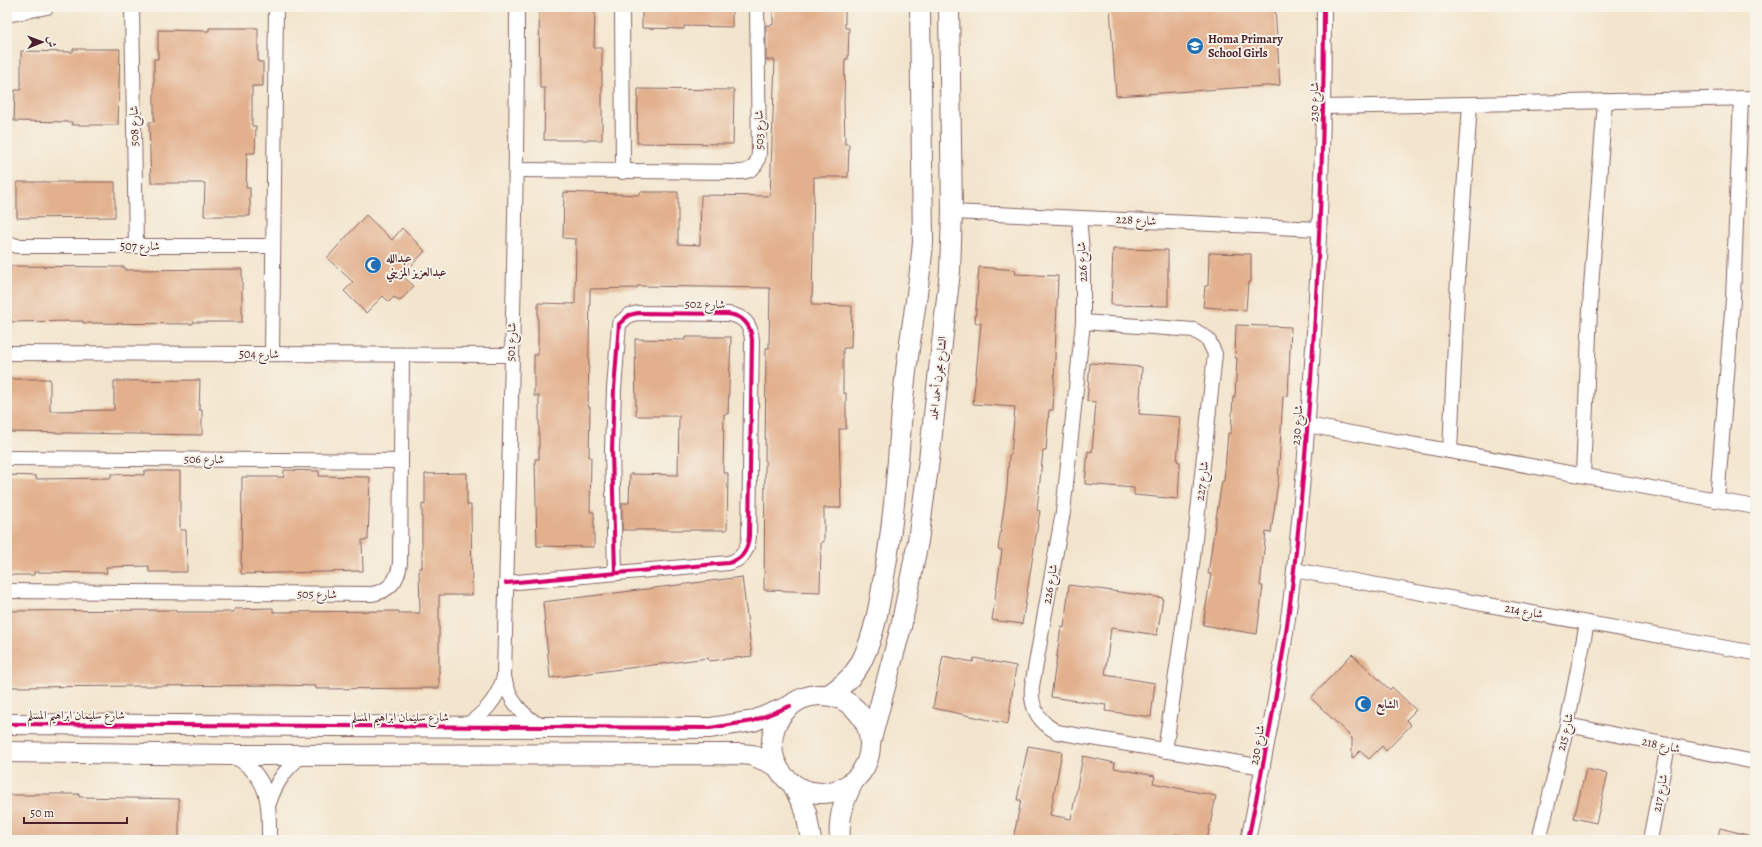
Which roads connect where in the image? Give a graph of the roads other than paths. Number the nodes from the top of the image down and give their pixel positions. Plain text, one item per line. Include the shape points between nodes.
1 (47, 7) edge
2 (132, 7) edge
3 (276, 7) edge
4 (517, 7) edge
5 (622, 7) edge
6 (757, 7) edge
7 (920, 7) edge
8 (949, 7) edge
9 (1324, 7) edge
10 (7, 15) edge
11 (950, 75) junction
12 (920, 76) junction
13 (1740, 98) junction
14 (1755, 98) edge
15 (1605, 101) junction
16 (1470, 105) junction
17 (1324, 107) junction
18 (517, 170) junction
19 (623, 172) junction
20 (952, 212) junction
21 (1079, 218) junction
22 (1319, 229) junction
23 (7, 243) edge
24 (136, 246) junction
25 (273, 246) junction
26 (921, 267) junction
27 (950, 271) junction
28 (1083, 322) junction
29 (7, 353) edge
30 (272, 354) junction
31 (402, 355) junction
32 (511, 355) junction
33 (1307, 425) junction
34 (1450, 451) junction
35 (7, 458) edge
36 (400, 461) junction
37 (1583, 475) junction
38 (1717, 500) junction
39 (1755, 507) edge
40 (1294, 570) junction
41 (615, 572) junction
42 (506, 584) junction
43 (7, 591) edge
44 (1587, 623) junction
45 (1755, 653) edge
46 (504, 677) junction
47 (828, 695) junction
48 (790, 706) junction
49 (7, 724) edge
50 (1567, 725) junction
51 (542, 726) junction
52 (464, 727) junction
53 (870, 743) junction
54 (1668, 746) junction
55 (1165, 751) junction
56 (7, 752) edge
57 (231, 755) junction
58 (303, 755) junction
59 (1755, 762) edge
60 (777, 766) junction
61 (1263, 767) junction
62 (853, 782) junction
63 (792, 783) junction
64 (269, 802) junction
65 (269, 840) edge
66 (811, 840) edge
67 (840, 840) edge
68 (1248, 840) edge
69 (1539, 840) edge
70 (1650, 840) edge

1 - 10 street
2 - 24 street, شارع 508
3 - 25 street
4 - 18 street, شارع 501
5 - 19 street
6 - 19 street, شارع 503 via 757,164 741,172
7 - 12 street
8 - 11 street, الشارع مجرن أحمد الحمد
9 - 17 street, شارع 230
11 - 12 street via 941,66 935,65
11 - 20 street, الشارع مجرن أحمد الحمد
12 - 26 street via 924,213
13 - 14 street
13 - 15 street
13 - 38 street via 1733,299
15 - 16 street
15 - 37 street via 1591,288
16 - 17 street
16 - 34 street via 1458,277
17 - 22 street, شارع 230
18 - 19 street, شارع 503
18 - 32 street, شارع 501
20 - 21 street, شارع 228
20 - 27 street, الشارع مجرن أحمد الحمد
21 - 22 street, شارع 228
21 - 28 street, شارع 226 via 1083,262
22 - 33 street, شارع 230
23 - 24 street, شارع 507 via 17,246
24 - 25 street, شارع 507
25 - 30 street
26 - 27 street via 926,274 934,278
26 - 47 street via 907,364 895,504 880,597 863,659 848,679
27 - 53 street, الشارع مجرن أحمد الحمد via 918,541 901,627
28 - 55 street, شارع 226 via 1063,512 1032,686 1033,705 1042,722 1057,732
28 - 55 street, شارع 227 via 1194,330 1208,339 1215,354 1193,557
29 - 30 street, شارع 504
30 - 31 street, شارع 504
31 - 32 street, شارع 504
31 - 36 street, شارع 505
32 - 42 street, شارع 501
33 - 34 street
33 - 40 street, شارع 230
34 - 37 street
35 - 36 street, شارع 506
36 - 43 street, شارع 505 via 400,571 392,585 380,593
37 - 38 street
38 - 39 street
40 - 44 street, شارع 214
40 - 61 street, شارع 230
41 - 41 street, شارع 502 via 728,563 739,559 746,551 750,536 752,340 750,328 741,318 728,314 638,312 629,314 619,324 612,450
41 - 42 street, شارع 502
42 - 46 street, شارع 501
44 - 45 street, شارع 214
44 - 50 street, شارع 215
46 - 51 street, شارع 501 via 510,696 518,708 526,717
46 - 52 street, شارع 501 via 492,704
47 - 48 street via 802,698
47 - 53 street via 853,706 868,730
48 - 51 street, شارع سليمان ابراهيم المسلم via 753,721 710,728
48 - 60 street via 779,718 773,734 772,750
49 - 52 street, شارع سليمان ابراهيم المسلم
50 - 54 street, شارع 218
50 - 69 street, شارع 215
51 - 52 street, شارع سليمان ابراهيم المسلم
53 - 62 street via 868,758
54 - 59 street, شارع 218
54 - 70 street, شارع 217
55 - 61 street, شارع 226
56 - 57 street
57 - 58 street
57 - 64 street via 255,774
58 - 60 street via 740,754 752,755
58 - 64 street via 285,771
60 - 63 street
61 - 68 street, شارع 230
62 - 63 street via 843,788 822,793 801,789
62 - 67 street via 842,806
63 - 66 street via 806,812
64 - 65 street

